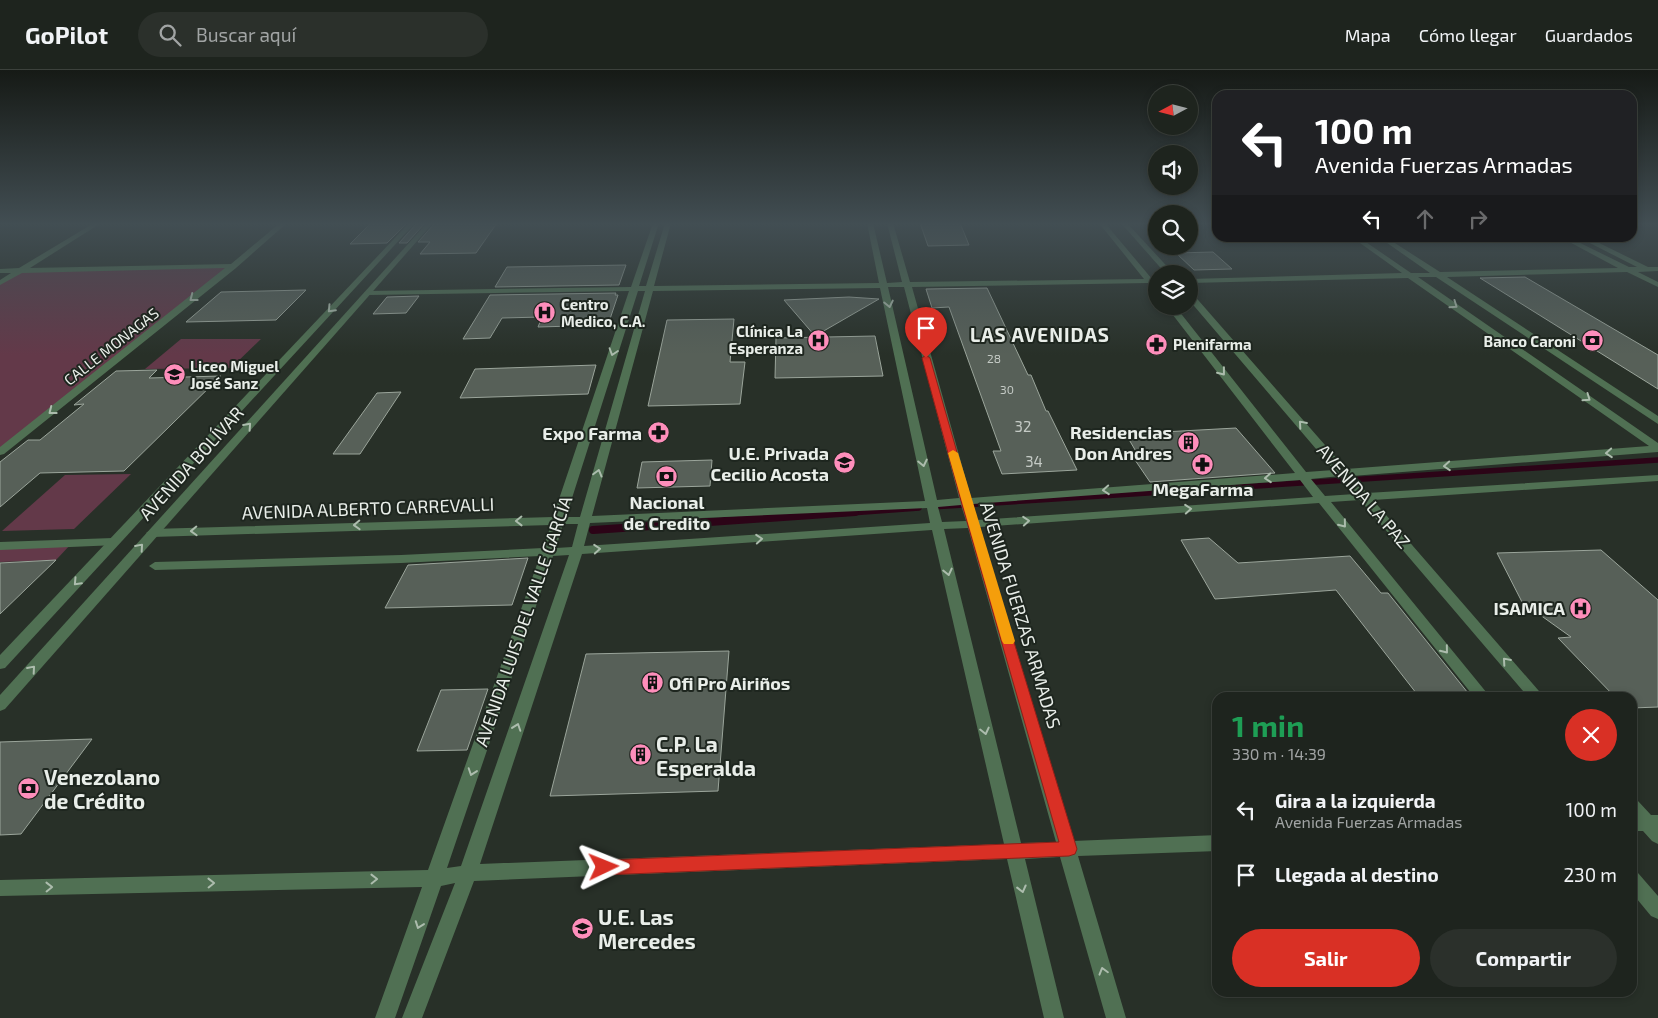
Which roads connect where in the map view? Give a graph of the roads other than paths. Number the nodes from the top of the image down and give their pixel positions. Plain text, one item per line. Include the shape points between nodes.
1 (28, 267) edge
2 (168, 267) edge
3 (231, 267) edge
4 (371, 267) edge
5 (391, 267) edge
6 (641, 267) edge
7 (655, 267) edge
8 (881, 267) edge
9 (901, 267) edge
10 (1399, 267) edge
11 (1428, 267) edge
12 (1621, 267) edge
13 (1642, 267) edge
14 (1646, 269) junction
15 (1658, 269) edge
16 (24, 270) junction
17 (1626, 270) junction
18 (0, 271) edge
19 (1439, 274) junction
20 (1411, 275) junction
21 (1658, 275) edge
22 (1148, 281) edge
23 (1198, 281) edge
24 (0, 283) edge
25 (1658, 285) edge
26 (885, 286) junction
27 (906, 286) junction
28 (633, 289) junction
29 (649, 289) junction
30 (368, 293) junction
31 (1198, 305) edge
32 (1177, 315) edge
33 (1658, 421) edge
34 (1658, 449) edge
35 (0, 452) edge
36 (1348, 477) junction
37 (1658, 478) edge
38 (1306, 479) junction
39 (1364, 496) junction
40 (1322, 498) junction
41 (966, 502) junction
42 (932, 504) junction
43 (558, 520) junction
44 (586, 520) junction
45 (974, 524) junction
46 (937, 526) junction
47 (152, 533) junction
48 (113, 542) junction
49 (0, 546) edge
50 (577, 550) junction
51 (548, 552) junction
52 (155, 566) dead end
53 (0, 664) edge
54 (1479, 692) edge
55 (1533, 692) edge
56 (0, 705) edge
57 (1637, 812) edge
58 (1649, 826) edge
59 (1212, 843) edge
60 (1069, 849) junction
61 (1013, 852) junction
62 (468, 872) junction
63 (436, 878) junction
64 (1637, 886) edge
65 (0, 888) edge
66 (1658, 910) edge
67 (385, 1018) edge
68 (412, 1018) edge
69 (1054, 1018) edge
70 (1116, 1018) edge

1 - 16 street
2 - 16 street
3 -> 35 street, CALLE MONAGAS
4 -> 48 street, AVENIDA BOLÍVAR
5 - 30 street, AVENIDA BOLÍVAR
6 - 28 street, AVENIDA LUIS DEL VALLE GARCÍA
7 - 29 street, AVENIDA LUIS DEL VALLE GARCÍA
8 - 26 street
9 - 27 street, AVENIDA FUERZAS ARMADAS
10 - 20 street
11 - 19 street
12 - 17 street
13 - 14 street
14 - 15 street
14 - 17 street
14 - 21 street
16 - 18 street
16 - 24 street
17 - 19 street
17 - 25 street
19 - 20 street
19 - 33 street
20 - 23 street
20 -> 34 street
22 - 27 street
26 - 27 street
26 - 29 street
26 -> 42 street
27 - 41 street, AVENIDA FUERZAS ARMADAS
28 - 29 street
28 - 30 street
28 -> 43 street, AVENIDA LUIS DEL VALLE GARCÍA
44 -> 29 street, AVENIDA LUIS DEL VALLE GARCÍA
47 -> 30 street, AVENIDA BOLÍVAR
36 -> 31 street, AVENIDA LA PAZ
32 -> 38 street, AVENIDA LA PAZ
34 -> 36 street, AVENIDA ALBERTO CARREVALLI
36 - 38 street, AVENIDA ALBERTO CARREVALLI
36 - 39 street, AVENIDA LA PAZ
37 - 39 street
38 - 40 street, AVENIDA LA PAZ
38 -> 41 street, AVENIDA ALBERTO CARREVALLI
39 - 40 street
55 -> 39 street, AVENIDA LA PAZ
45 -> 40 street
40 -> 54 street, AVENIDA LA PAZ
41 - 42 street, AVENIDA ALBERTO CARREVALLI
41 - 45 street, AVENIDA FUERZAS ARMADAS
42 - 44 street, AVENIDA ALBERTO CARREVALLI
42 - 46 street
43 - 44 street, AVENIDA ALBERTO CARREVALLI
43 -> 47 street, AVENIDA ALBERTO CARREVALLI
43 - 51 street, AVENIDA LUIS DEL VALLE GARCÍA
44 - 50 street, AVENIDA LUIS DEL VALLE GARCÍA
45 - 46 street
45 - 60 street, AVENIDA FUERZAS ARMADAS
50 -> 46 street
46 -> 61 street
56 -> 47 street, AVENIDA BOLÍVAR
48 - 49 street
48 -> 53 street, AVENIDA BOLÍVAR
50 - 51 street
62 -> 50 street, AVENIDA LUIS DEL VALLE GARCÍA
51 - 52 street
51 -> 63 street, AVENIDA LUIS DEL VALLE GARCÍA
57 - 58 street
59 - 60 street
60 - 61 street
70 -> 60 street, AVENIDA FUERZAS ARMADAS
61 - 62 street
61 -> 69 street
62 - 63 street
62 - 68 street, AVENIDA LUIS DEL VALLE GARCÍA
65 -> 63 street
63 -> 67 street, AVENIDA LUIS DEL VALLE GARCÍA
64 - 66 street

